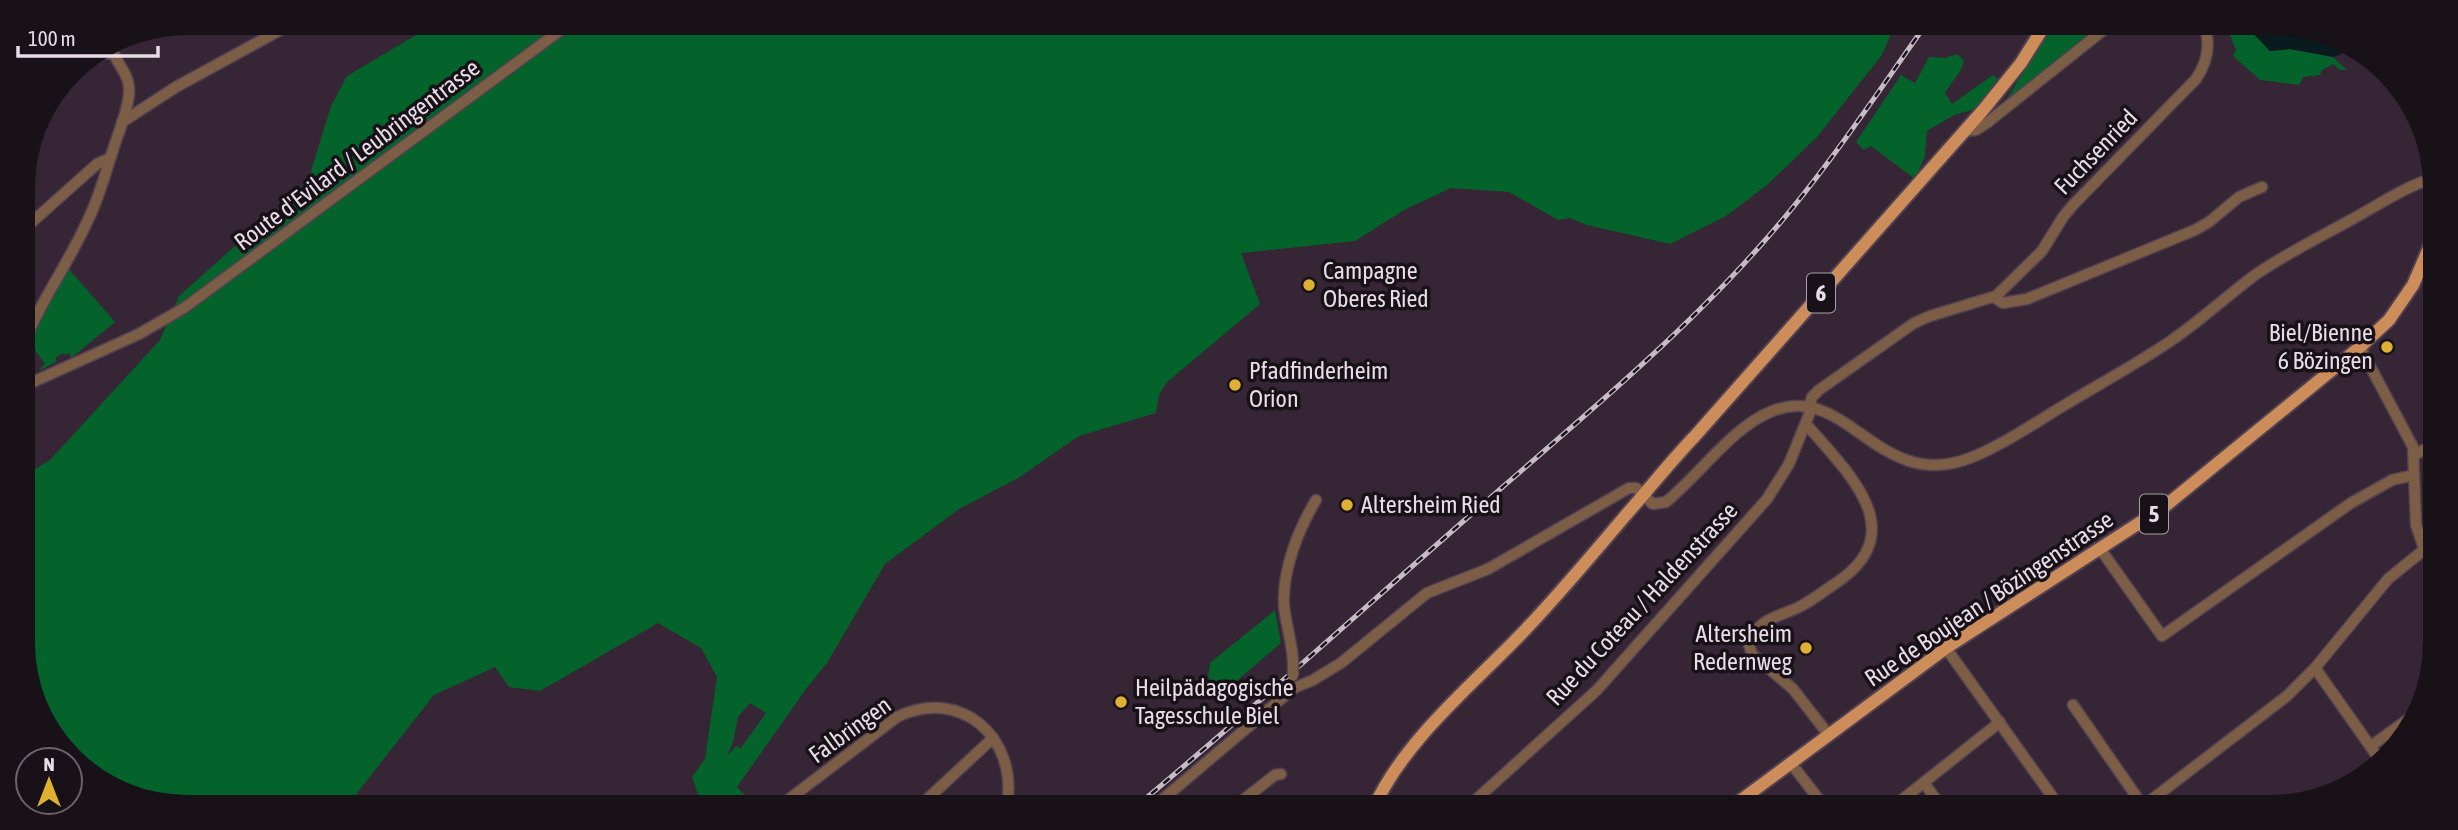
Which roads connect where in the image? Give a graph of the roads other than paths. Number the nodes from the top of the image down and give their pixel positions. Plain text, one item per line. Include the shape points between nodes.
1 (271, 35) edge
2 (554, 35) edge
3 (2038, 35) edge
4 (2097, 35) edge
5 (2206, 35) edge
6 (115, 54) edge
7 (122, 122) junction
8 (1964, 131) junction
9 (110, 158) junction
10 (2423, 184) edge
11 (2262, 187) dead end
12 (35, 219) edge
13 (2423, 261) edge
14 (1994, 297) junction
15 (35, 318) edge
16 (2360, 347) junction
17 (35, 381) edge
18 (1810, 407) junction
19 (1806, 424) junction
20 (2423, 450) edge
21 (2414, 455) junction
22 (2414, 475) junction
23 (1644, 494) junction
24 (1316, 500) dead end
25 (2423, 542) edge
26 (2101, 550) junction
27 (2423, 557) edge
28 (1946, 648) junction
29 (2315, 668) junction
30 (1294, 688) junction
31 (2073, 705) dead end
32 (2000, 722) junction
33 (2397, 727) edge
34 (1828, 734) junction
35 (993, 738) junction
36 (2371, 746) junction
37 (2375, 753) edge
38 (1790, 762) junction
39 (1281, 774) dead end
40 (1924, 782) junction
41 (796, 795) edge
42 (931, 795) edge
43 (1008, 795) edge
44 (1168, 795) edge
45 (1249, 795) edge
46 (1381, 795) edge
47 (1481, 795) edge
48 (1747, 795) edge
49 (1816, 795) edge
50 (1908, 795) edge
51 (1933, 795) edge
52 (2051, 795) edge
53 (2134, 795) edge
54 (2157, 795) edge

1 - 7 street
2 - 17 street, Route d'Evilard / Leubringentrasse via 204,294 148,329
3 - 8 main road, 6 via 2006,83
4 - 8 street via 1988,122
5 - 14 street, Fuchsenried via 2208,52 2196,79 2073,205 2042,251
6 - 7 street via 130,93
7 - 9 street
8 - 23 main road, 6
9 - 12 street via 97,164
9 - 15 street via 88,221
10 - 18 street via 2277,261 2170,341 2014,436 1967,459 1933,465 1906,461 1880,449 1837,417
11 - 14 street via 2239,197 2195,230 2027,299 2003,303
13 - 16 main road, Rue de Boujean / Bözingenstrasse / 5 via 2406,298
14 - 18 street via 1914,323 1819,390
16 - 21 street
16 - 26 main road, Rue de Boujean / Bözingenstrasse / 5 via 2180,495
18 - 19 street, Rue du Coteau / Haldenstrasse
18 - 23 street via 1780,408 1757,419 1666,502 1653,504
19 - 34 street via 1853,479 1865,501 1872,540 1852,573 1803,605 1766,620 1749,645 1752,654 1793,689
19 - 47 street, Rue du Coteau / Haldenstrasse via 1767,499 1597,690
20 - 21 street
21 - 22 street
22 - 25 street via 2416,525
22 - 26 street via 2392,480 2351,503 2162,636
23 - 30 street via 1629,488 1488,569 1436,587 1341,663
23 - 46 main road, 6 via 1409,751
24 - 30 street, bridge via 1303,524 1285,589
26 - 28 main road, Rue de Boujean / Bözingenstrasse / 5
27 - 29 street via 2388,579
28 - 32 street
28 - 34 main road, Rue de Boujean / Bözingenstrasse / 5
29 - 36 street
29 - 54 street via 2270,709
30 - 44 street
31 - 53 street
32 - 40 street
32 - 52 street
33 - 36 street
34 - 38 main road, Rue de Boujean / Bözingenstrasse / 5
35 - 41 street, Falbringen via 958,711 911,711 891,721
35 - 42 street
35 - 43 street, Falbringen via 1007,768
36 - 37 street
38 - 48 main road, Rue de Boujean / Bözingenstrasse / 5
38 - 49 street
39 - 45 street
40 - 50 street
40 - 51 street

